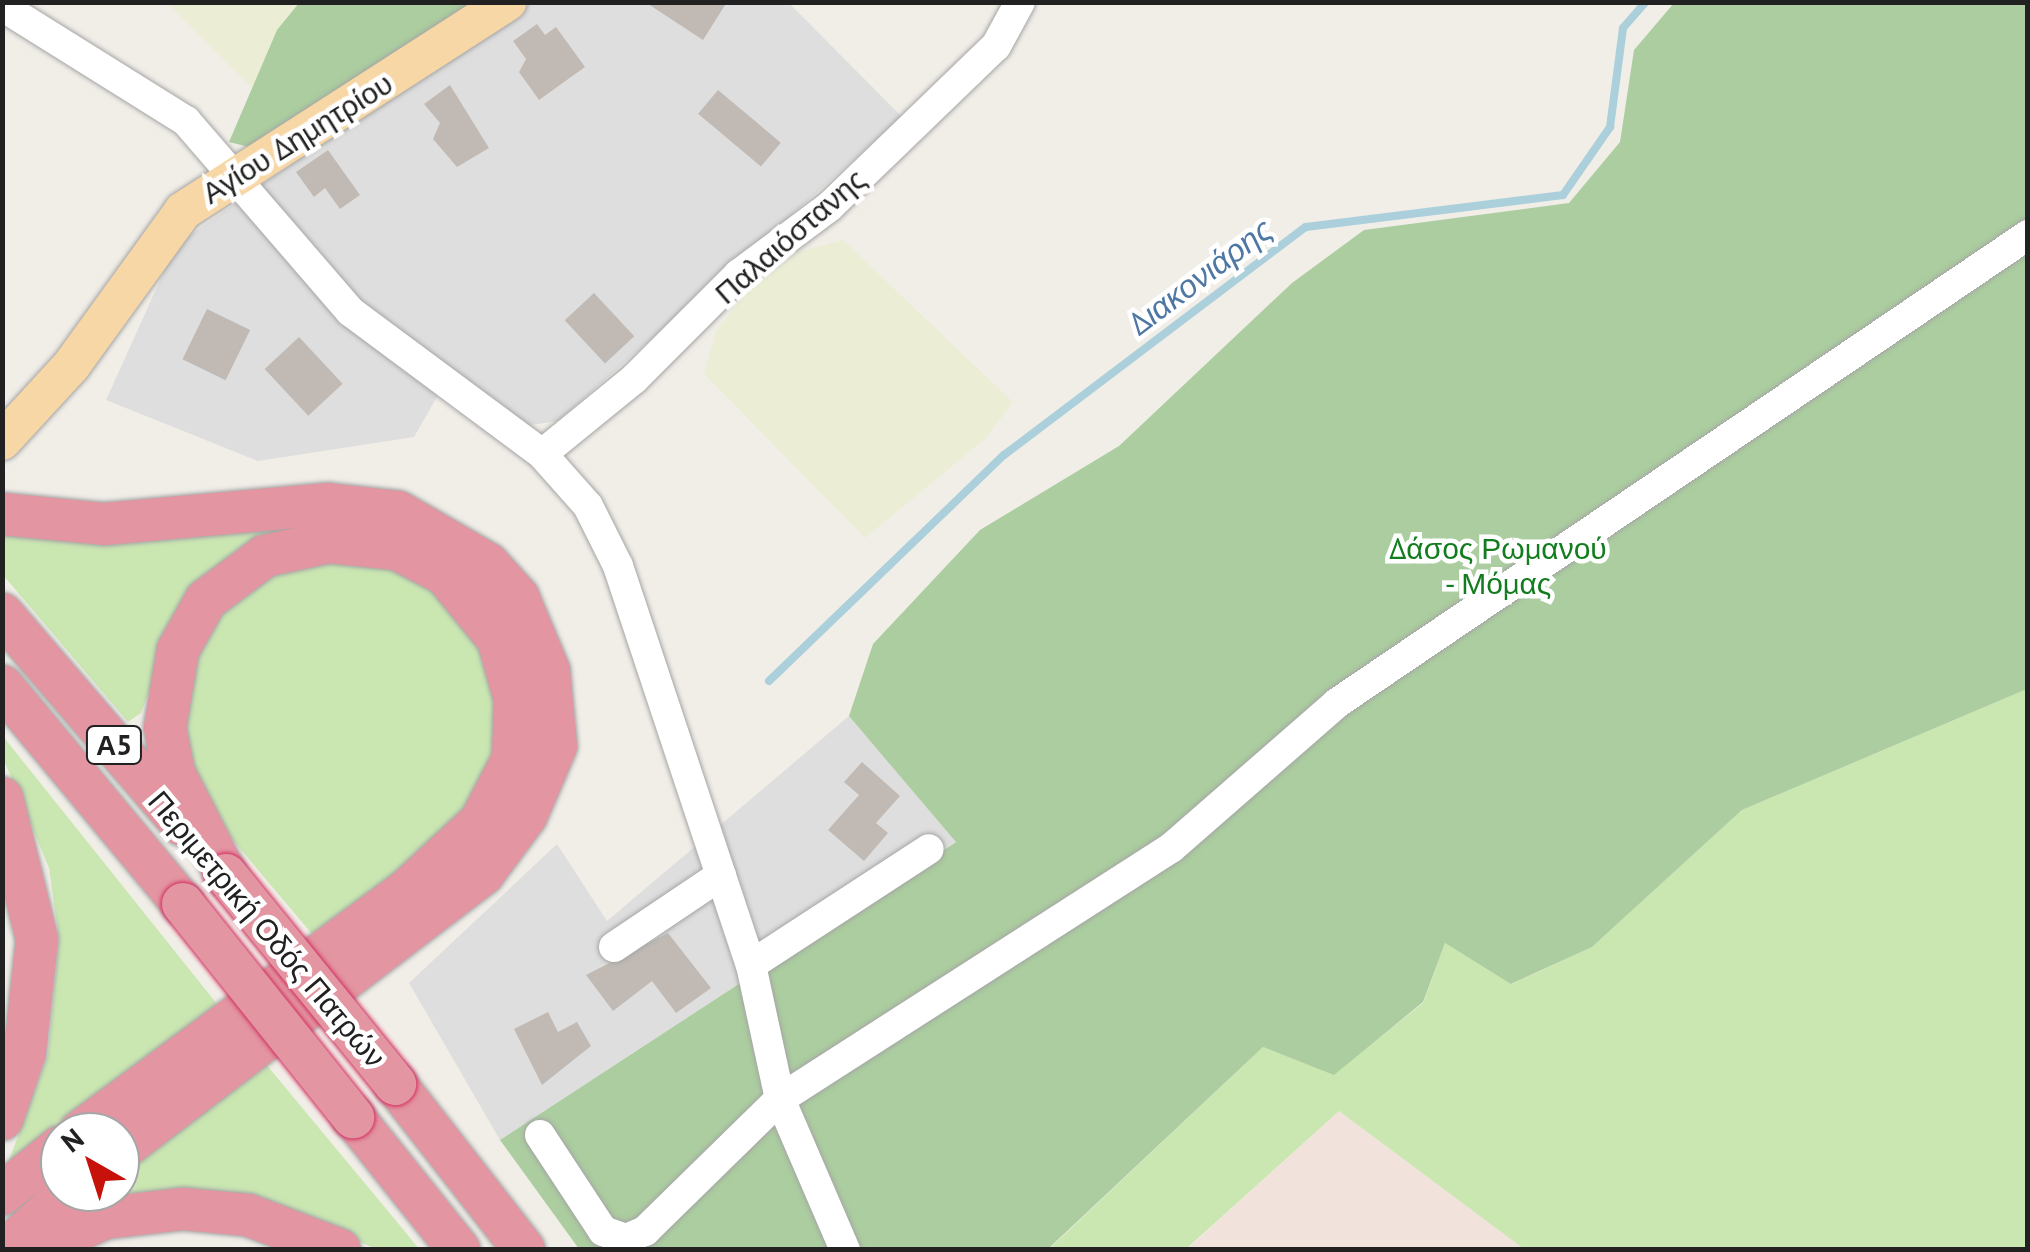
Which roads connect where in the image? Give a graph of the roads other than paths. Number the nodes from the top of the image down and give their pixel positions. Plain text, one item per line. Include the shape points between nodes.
1 (507, 2) edge
2 (1020, 2) edge
3 (2, 6) edge
4 (236, 180) junction
5 (2028, 235) edge
6 (2, 441) edge
7 (542, 454) junction
8 (16, 517) edge
9 (2, 614) edge
10 (2, 686) edge
11 (2, 798) edge
12 (929, 848) dead end
13 (226, 875) junction
14 (721, 875) junction
15 (614, 947) dead end
16 (751, 966) junction
17 (780, 1099) junction
18 (107, 1112) edge
19 (2, 1120) edge
20 (540, 1135) dead end
21 (140, 1136) edge
22 (40, 1164) edge
23 (2, 1194) edge
24 (47, 1212) edge
25 (6, 1250) edge
26 (34, 1250) edge
27 (340, 1250) edge
28 (460, 1250) edge
29 (524, 1250) edge
30 (845, 1250) edge

1 - 4 main road, Αγίου Δημητρίου
2 - 7 street, Παλαιόστανης via 996,46 829,207 740,274 634,379
3 - 4 street via 161,102
4 - 6 main road, Αγίου Δημητρίου via 214,186 155,240 72,366
4 - 7 street via 394,352
5 - 17 street via 1337,703 1171,848
7 - 14 street via 604,533
8 - 21 highway via 104,524 328,504 398,512 488,564 518,597 549,670 556,746 526,816 482,874
9 - 13 highway, Περιμετρική Οδός Πατρών / Α5
10 - 28 highway, Περιμετρική Οδός Πατρών / Α5, bridge
11 - 19 highway via 36,940 25,1052
12 - 16 street
13 - 18 highway via 174,773 165,728 178,650 206,600 265,556 329,542 397,549 445,574 498,639 516,699 513,759 481,821 406,891
13 - 29 highway, Περιμετρική Οδός Πατρών / Α5, bridge
14 - 15 street
14 - 16 street
16 - 17 street
17 - 20 street via 626,1240 603,1231
17 - 30 street
22 - 23 highway
24 - 25 highway
26 - 27 highway via 105,1218 183,1209 248,1215

